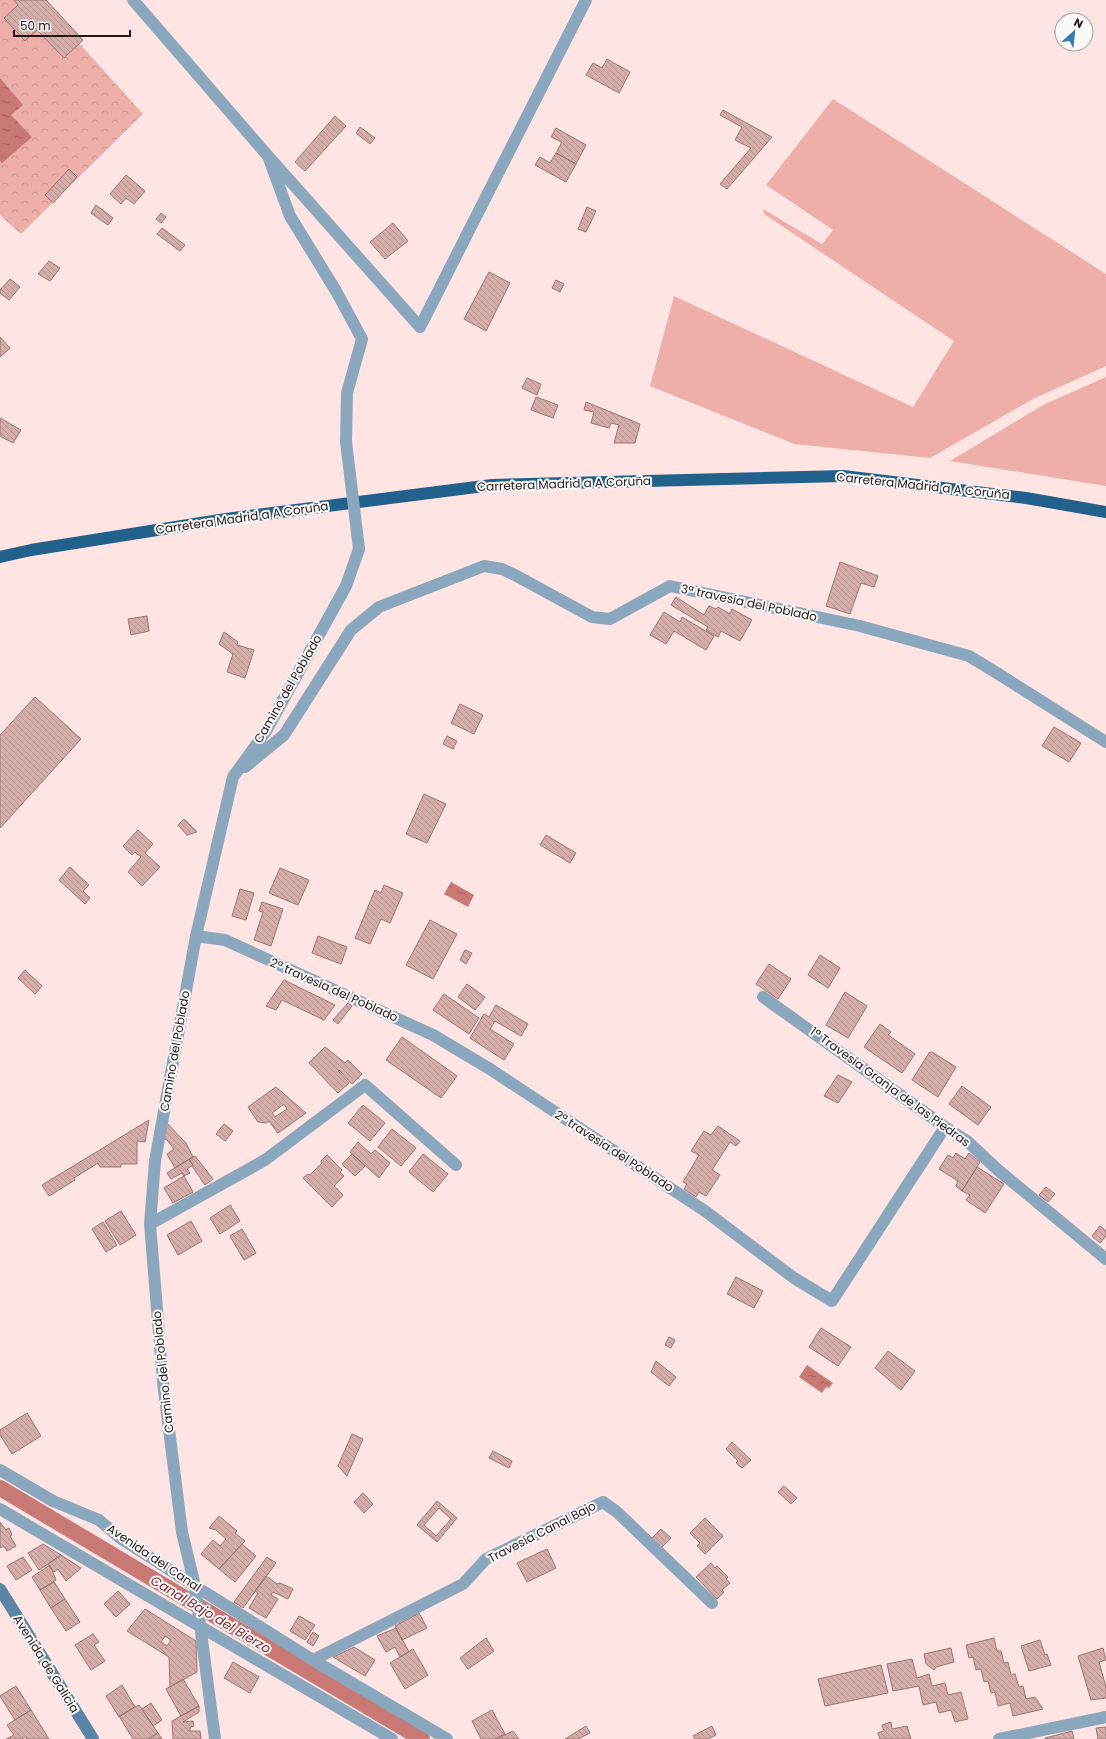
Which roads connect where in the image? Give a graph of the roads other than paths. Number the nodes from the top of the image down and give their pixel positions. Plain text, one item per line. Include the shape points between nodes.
1 (134, 0) edge
2 (586, 0) edge
3 (268, 156) junction
4 (1106, 512) edge
5 (31, 550) junction
6 (0, 554) edge
7 (0, 558) edge
8 (1106, 742) edge
9 (233, 777) junction
10 (196, 936) junction
11 (763, 997) dead end
12 (945, 1127) junction
13 (456, 1165) dead end
14 (150, 1224) junction
15 (1106, 1259) edge
16 (0, 1470) edge
17 (0, 1509) edge
18 (195, 1586) junction
19 (0, 1589) edge
20 (712, 1603) dead end
21 (201, 1627) junction
22 (313, 1660) junction
23 (1106, 1717) edge
24 (93, 1739) edge
25 (215, 1739) edge
26 (392, 1739) edge
27 (448, 1739) edge
28 (999, 1739) edge

1 - 3 street
2 - 3 street via 420,327
3 - 9 street, Camino del Poblado, bridge via 290,216 362,339 347,393 346,442 359,549 346,586 266,731
4 - 5 highway, Carretera Madrid a A Coruña via 1026,498 843,476 492,485 226,519
5 - 6 highway
5 - 7 highway, Carretera Madrid a A Coruña
8 - 9 street, 3ª travesía del Poblado via 969,656 868,628 670,586 610,619 592,617 513,574 484,566 378,607 351,630 284,735
9 - 10 street, Camino del Poblado
10 - 12 street, 2ª travesía del Poblado via 225,940 433,1035 490,1069 706,1211 794,1278 832,1301
10 - 14 street, Camino del Poblado via 155,1161
11 - 12 street, 1ª Travesía Granja de las Piedras
12 - 15 street, 1ª Travesía Granja de las Piedras via 967,1141 998,1170
13 - 14 street via 365,1085 265,1160
14 - 18 street, Camino del Poblado via 163,1382 182,1532
16 - 18 street, Avenida del Canal via 53,1501 99,1520 120,1538
17 - 21 street
18 - 21 street, Camino del Poblado
18 - 22 street, Avenida del Canal
19 - 24 main road, Avenida de Galicia
20 - 22 street, Travesía Canal Bajo via 617,1512 602,1502 486,1559 463,1584
21 - 25 street, Camino del Poblado
21 - 26 street
22 - 27 street, Avenida del Canal
23 - 28 street

